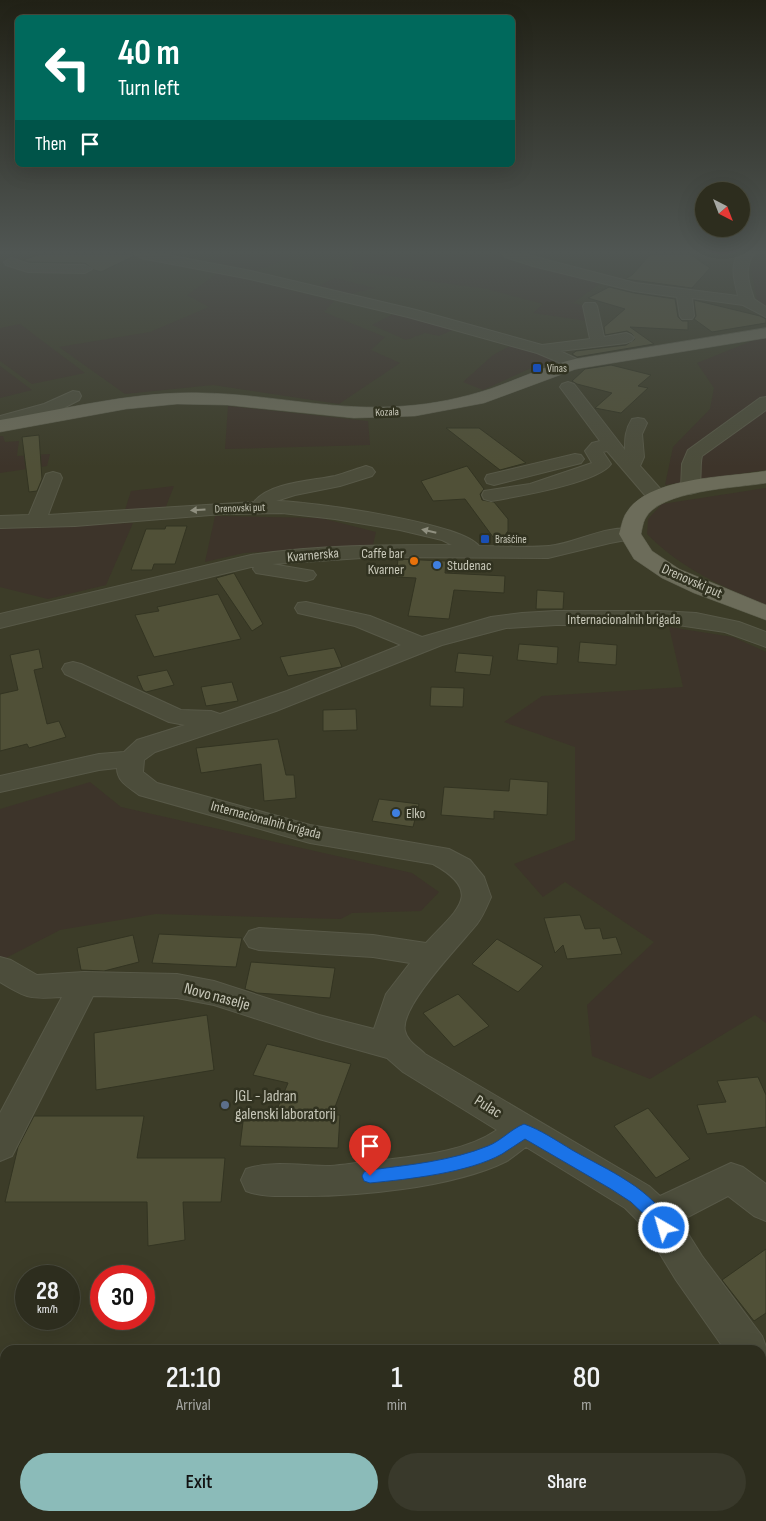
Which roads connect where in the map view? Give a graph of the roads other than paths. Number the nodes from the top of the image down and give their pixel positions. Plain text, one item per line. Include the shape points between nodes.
1 (457, 325) edge
2 (594, 325) edge
3 (766, 333) edge
4 (626, 338) dead end
5 (598, 343) junction
6 (543, 350) junction
7 (575, 364) junction
8 (568, 387) dead end
9 (73, 396) dead end
10 (766, 402) edge
11 (0, 421) edge
12 (638, 423) dead end
13 (0, 426) edge
14 (612, 445) junction
15 (630, 468) junction
16 (366, 472) dead end
17 (766, 477) edge
18 (53, 478) dead end
19 (493, 487) dead end
20 (690, 488) junction
21 (657, 497) junction
22 (260, 507) junction
23 (36, 521) junction
24 (0, 522) edge
25 (630, 534) junction
26 (472, 550) junction
27 (241, 564) junction
28 (306, 574) dead end
29 (306, 608) dead end
30 (766, 613) edge
31 (2, 626) edge
32 (766, 640) edge
33 (422, 645) junction
34 (72, 669) dead end
35 (216, 724) junction
36 (131, 759) junction
37 (0, 784) edge
38 (259, 939) dead end
39 (433, 955) junction
40 (0, 968) edge
41 (84, 984) junction
42 (396, 1048) junction
43 (524, 1130) junction
44 (0, 1146) edge
45 (258, 1180) dead end
46 (766, 1206) edge
47 (656, 1215) junction
48 (744, 1345) edge

1 - 6 street
2 - 5 street
3 - 7 main road, Kozala
4 - 5 street
5 - 6 street
6 - 7 street
7 - 13 main road, Kozala via 551,370 487,396 451,406 405,412 362,413 225,399 181,398
8 - 14 street
9 - 11 street via 50,408
10 - 20 street via 694,454
12 - 15 street via 633,434 634,457
14 - 15 street
14 - 19 street via 595,449 602,464 595,469 533,489
15 - 21 street
16 - 22 street via 277,494 266,499
17 - 20 main road
18 - 23 street
20 - 21 main road
21 - 25 main road via 636,514 630,525
22 -> 23 street, Drenovski put
26 -> 22 street, Drenovski put via 456,539 400,524 335,513
23 - 24 street, Drenovski put
25 - 26 street, Kvarnerska via 563,550
25 - 30 main road, Drenovski put via 643,555 660,568
26 - 27 street, Kvarnerska via 334,552
27 - 28 street
27 - 31 street, Kvarnerska
29 - 33 street via 362,621
32 - 33 street, Internacionalnih brigada via 722,624 694,619 570,619 498,622
33 - 35 street, Internacionalnih brigada
34 - 35 street via 177,717 211,718
35 - 36 street, Internacionalnih brigada via 146,746
36 - 37 street via 99,762
36 - 39 street, Internacionalnih brigada via 130,775 148,789 310,834 439,856 460,868 474,884 477,897 468,916
38 - 39 street via 373,946
39 - 42 street via 396,1002 390,1030
40 - 41 street, Novo naselje via 32,987
41 - 42 street, Novo naselje via 177,986 214,993
41 - 44 street
42 - 43 street, Pulac via 414,1063
43 - 45 street via 496,1150 464,1161 409,1172 330,1181
43 - 47 street, Pulac via 617,1184
46 - 47 street via 731,1178
47 - 48 street, Pulac via 689,1268

